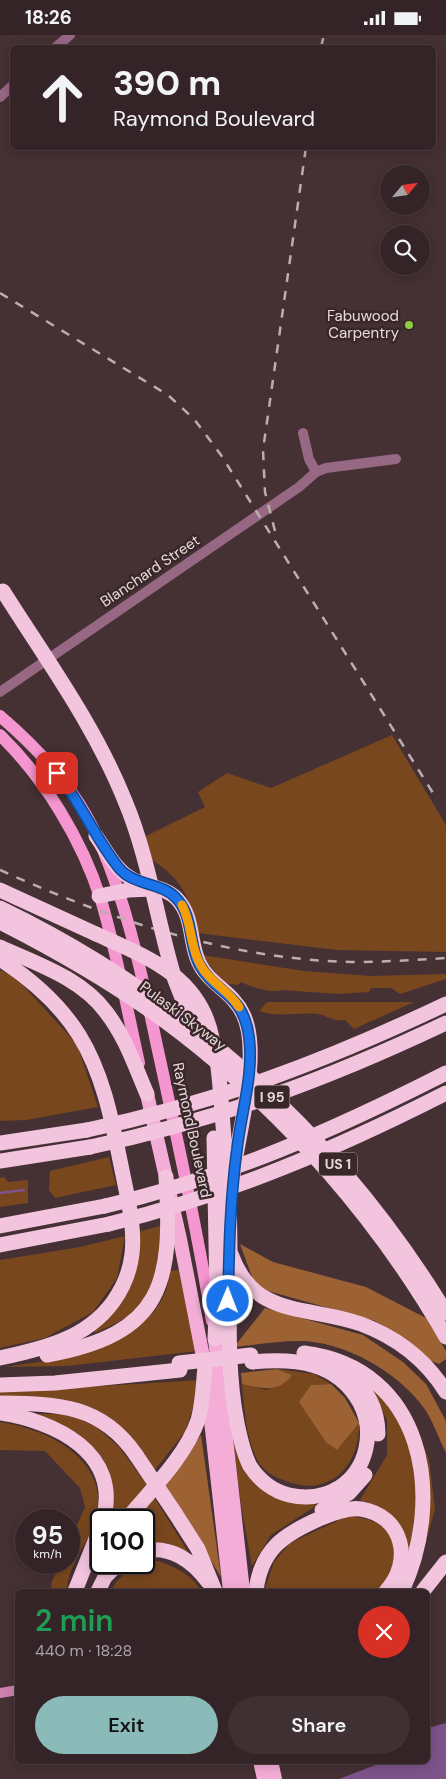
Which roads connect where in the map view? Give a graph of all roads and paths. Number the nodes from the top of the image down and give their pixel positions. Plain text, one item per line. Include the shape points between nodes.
1 (10, 88) edge
2 (0, 97) edge
3 (303, 433) dead end
4 (396, 459) dead end
5 (316, 473) junction
6 (1, 589) edge
7 (0, 692) edge
8 (0, 716) edge
9 (0, 735) edge
10 (96, 835) junction
11 (0, 890) edge
12 (163, 890) junction
13 (117, 892) junction
14 (99, 895) junction
15 (0, 909) edge
16 (0, 922) edge
17 (0, 947) edge
18 (0, 959) edge
19 (446, 1004) edge
20 (446, 1023) edge
21 (208, 1037) junction
22 (446, 1073) edge
23 (446, 1093) edge
24 (147, 1094) junction
25 (0, 1143) edge
26 (0, 1161) edge
27 (166, 1177) junction
28 (230, 1209) junction
29 (0, 1227) edge
30 (0, 1245) edge
31 (229, 1248) junction
32 (446, 1313) edge
33 (446, 1337) edge
34 (215, 1339) junction
35 (324, 1357) junction
36 (0, 1359) edge
37 (251, 1359) junction
38 (179, 1367) junction
39 (205, 1367) junction
40 (0, 1376) edge
41 (0, 1385) edge
42 (446, 1392) edge
43 (0, 1403) edge
44 (0, 1413) edge
45 (432, 1453) dead end
46 (105, 1509) edge
47 (135, 1509) edge
48 (296, 1529) junction
49 (435, 1532) dead end
50 (90, 1550) edge
51 (155, 1550) edge
52 (446, 1563) edge
53 (90, 1568) edge
54 (109, 1574) edge
55 (76, 1589) edge
56 (81, 1589) edge
57 (99, 1589) edge
58 (213, 1589) edge
59 (214, 1589) edge
60 (230, 1589) edge
61 (243, 1589) edge
62 (257, 1589) edge
63 (388, 1589) edge
64 (404, 1589) edge
65 (425, 1589) edge
66 (15, 1690) edge
67 (0, 1693) edge
68 (261, 1764) edge
69 (272, 1764) edge
70 (264, 1779) edge
71 (275, 1779) edge

1 - 2 street
3 - 5 street
4 - 5 street, Blanchard Street via 336,466
5 - 7 street, Blanchard Street
6 - 21 highway, bridge via 87,723 117,781 141,846 175,980 184,1003
8 - 10 main road, Raymond Boulevard via 32,744 57,773 80,804
9 - 14 main road via 29,767 53,801 82,852
10 - 12 highway via 128,877
10 - 13 main road, Raymond Boulevard
11 - 21 highway, bridge via 152,959 175,975 199,1005
12 - 13 highway
12 - 28 highway via 182,905 200,966 236,1001 248,1027 248,1083
13 - 14 highway
13 - 34 main road, Raymond Boulevard via 147,999 182,1158
14 - 24 main road
15 - 21 highway, Pulaski Skyway / US 1, bridge via 56,936 112,970
16 - 33 highway, Pulaski Skyway / US 1, bridge via 57,952 142,1005 181,1033 256,1097 292,1132 357,1207 411,1281
17 - 24 highway via 70,980 100,1004 121,1036
18 - 36 highway via 56,1005 90,1055 112,1126 131,1217 133,1244 122,1286 112,1303 94,1321 57,1343
19 - 25 highway, I 95, bridge via 344,1051 191,1105 87,1129
20 - 26 highway, I 95, bridge via 351,1067 270,1099 177,1127 90,1147
21 - 28 highway via 219,1070
21 - 32 highway, Pulaski Skyway / US 1, bridge via 271,1094 339,1165 400,1243
21 - 34 highway via 217,1295
22 - 29 highway, bridge via 365,1114 271,1155 192,1183 105,1207
23 - 30 highway, bridge via 349,1141 266,1176 109,1224
24 - 27 highway
27 - 36 highway via 167,1255 161,1281 145,1311 120,1331 88,1345 43,1355
27 - 39 highway
28 - 31 highway
31 - 37 highway via 230,1371 236,1417 248,1462 267,1484 296,1496 324,1494 347,1481 360,1464 368,1439 363,1410 351,1389 332,1373 310,1363
31 - 42 highway via 242,1277 261,1296 279,1305 351,1321 380,1332 418,1357
34 - 61 highway, Raymond Boulevard
35 - 37 highway via 290,1352
35 - 45 highway via 360,1368 392,1390 417,1421
35 - 48 highway via 348,1372 364,1390 375,1414 378,1440 370,1466 359,1484
37 - 38 highway
38 - 40 highway
38 - 41 highway via 62,1383
39 - 47 highway via 200,1411 193,1431
39 - 60 highway
43 - 59 highway, bridge via 56,1405 84,1412 116,1431 136,1455 198,1549
44 - 46 highway via 48,1425 84,1448 105,1483
48 - 62 highway via 279,1541 266,1559
48 - 63 highway via 352,1509 380,1516 396,1533 403,1555 398,1576
49 - 64 highway via 422,1565
50 - 55 highway
51 - 58 highway via 180,1556 199,1570
52 - 65 highway
53 - 56 highway
54 - 57 highway
66 - 67 main road
68 - 70 highway
69 - 71 highway

